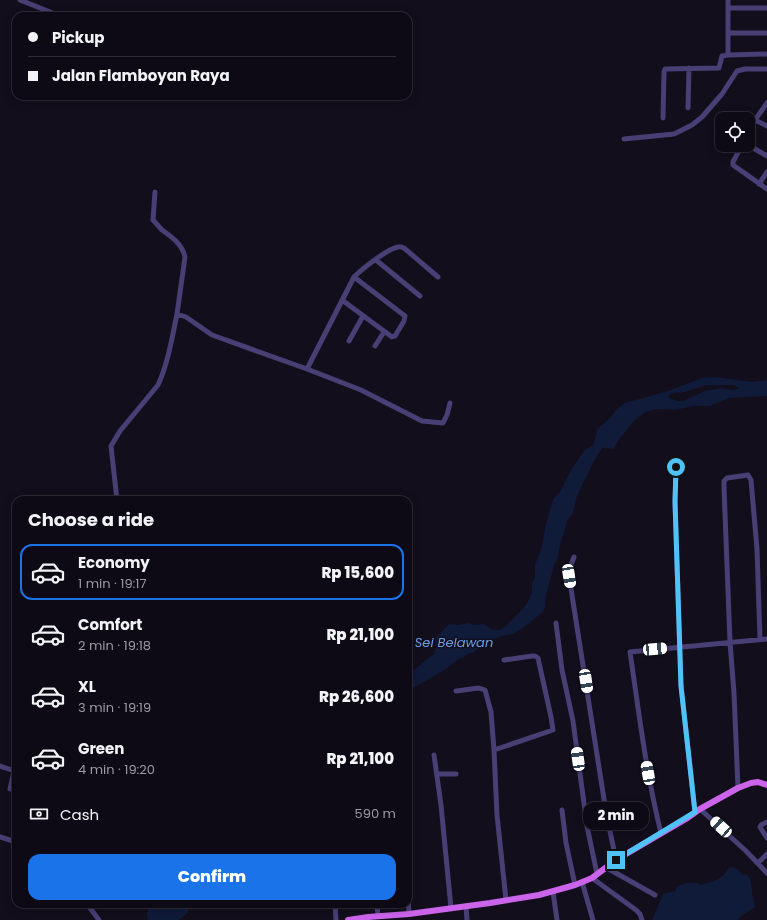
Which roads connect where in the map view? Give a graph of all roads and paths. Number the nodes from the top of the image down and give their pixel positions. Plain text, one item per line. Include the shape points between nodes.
1 (20, 0) edge
2 (728, 0) edge
3 (728, 8) junction
4 (767, 8) edge
5 (50, 12) edge
6 (728, 33) junction
7 (767, 33) edge
8 (767, 54) edge
9 (728, 55) junction
10 (689, 68) junction
11 (767, 68) edge
12 (767, 103) edge
13 (688, 108) dead end
14 (664, 118) dead end
15 (755, 120) joint
16 (767, 126) edge
17 (624, 139) dead end
18 (755, 149) edge
19 (738, 152) edge
20 (767, 156) edge
21 (767, 172) edge
22 (759, 184) junction
23 (767, 189) edge
24 (155, 192) dead end
25 (376, 260) junction
26 (354, 277) junction
27 (438, 277) dead end
28 (420, 296) dead end
29 (342, 300) junction
30 (177, 314) junction
31 (363, 316) junction
32 (384, 332) junction
33 (349, 341) dead end
34 (375, 346) dead end
35 (307, 369) junction
36 (450, 403) dead end
37 (676, 467) dead end
38 (117, 496) edge
39 (574, 557) dead end
40 (556, 623) dead end
41 (760, 639) junction
42 (767, 639) edge
43 (730, 642) junction
44 (680, 647) junction
45 (504, 660) dead end
46 (456, 691) dead end
47 (494, 750) junction
48 (434, 754) dead end
49 (0, 766) edge
50 (12, 770) edge
51 (437, 774) junction
52 (456, 774) dead end
53 (12, 782) edge
54 (767, 785) edge
55 (738, 788) junction
56 (10, 789) dead end
57 (562, 810) dead end
58 (698, 810) junction
59 (767, 822) edge
60 (661, 833) junction
61 (0, 838) edge
62 (767, 838) edge
63 (12, 841) edge
64 (767, 854) edge
65 (616, 860) junction
66 (758, 863) junction
67 (607, 868) junction
68 (767, 872) edge
69 (594, 876) junction
70 (578, 884) junction
71 (554, 892) junction
72 (655, 895) dead end
73 (506, 900) junction
74 (466, 906) junction
75 (90, 908) edge
76 (335, 908) edge
77 (377, 908) edge
78 (409, 908) edge
79 (451, 908) junction
80 (409, 914) junction
81 (378, 916) junction
82 (99, 920) edge
83 (336, 920) edge
84 (348, 920) edge
85 (466, 920) edge
86 (557, 920) edge
87 (593, 920) edge
88 (642, 920) edge

1 - 5 street
2 - 3 street
3 - 4 street
3 - 6 street
6 - 7 street
6 - 9 street
8 - 9 street
9 - 10 street via 722,56 719,68
10 - 13 street
10 - 14 street via 665,69
11 - 17 street via 737,71 702,117 674,134
12 - 15 street
15 - 16 street
18 - 20 street
19 - 22 street via 733,165
21 - 22 street
22 - 23 street
24 - 30 street via 153,220 181,247 185,257
25 - 26 street
25 - 27 street via 400,246
25 - 28 street
26 - 29 street
26 - 32 street via 405,316 395,336
29 - 31 street
29 - 35 street
30 - 35 street via 186,317 212,335
30 - 38 street via 158,385 120,431 111,446
31 - 32 street
31 - 33 street
32 - 34 street
35 - 36 street via 361,390 422,421 443,423 448,415
37 - 44 street
39 - 65 street via 569,576 606,812
40 - 69 street via 562,670 573,721
41 - 42 street
41 - 43 street
41 - 43 street via 757,549 751,480 746,476 727,478 724,481
43 - 44 street
43 - 55 street
44 - 58 street via 681,686
44 - 60 street via 630,652 645,757
45 - 47 street via 532,656 538,658 553,730
46 - 47 street via 480,688 484,690 491,712
47 - 73 street via 497,815
48 - 51 street
49 - 50 street
51 - 52 street
51 - 79 street
53 - 56 street
54 - 55 main road via 758,782
55 - 58 main road
57 - 70 street via 566,843
58 - 60 main road
58 - 66 street
59 - 62 street via 760,827
60 - 65 main road
61 - 63 street
64 - 66 street
65 - 67 main road
66 - 68 street
67 - 69 main road
67 - 72 street
69 - 70 main road
69 - 88 street via 636,910
70 - 71 main road
70 - 87 street
71 - 73 main road
71 - 86 street
73 - 74 main road
74 - 79 main road
74 - 85 street
75 - 82 street
76 - 83 street
77 - 81 street
78 - 80 street
79 - 80 main road
80 - 81 main road
81 - 84 main road

